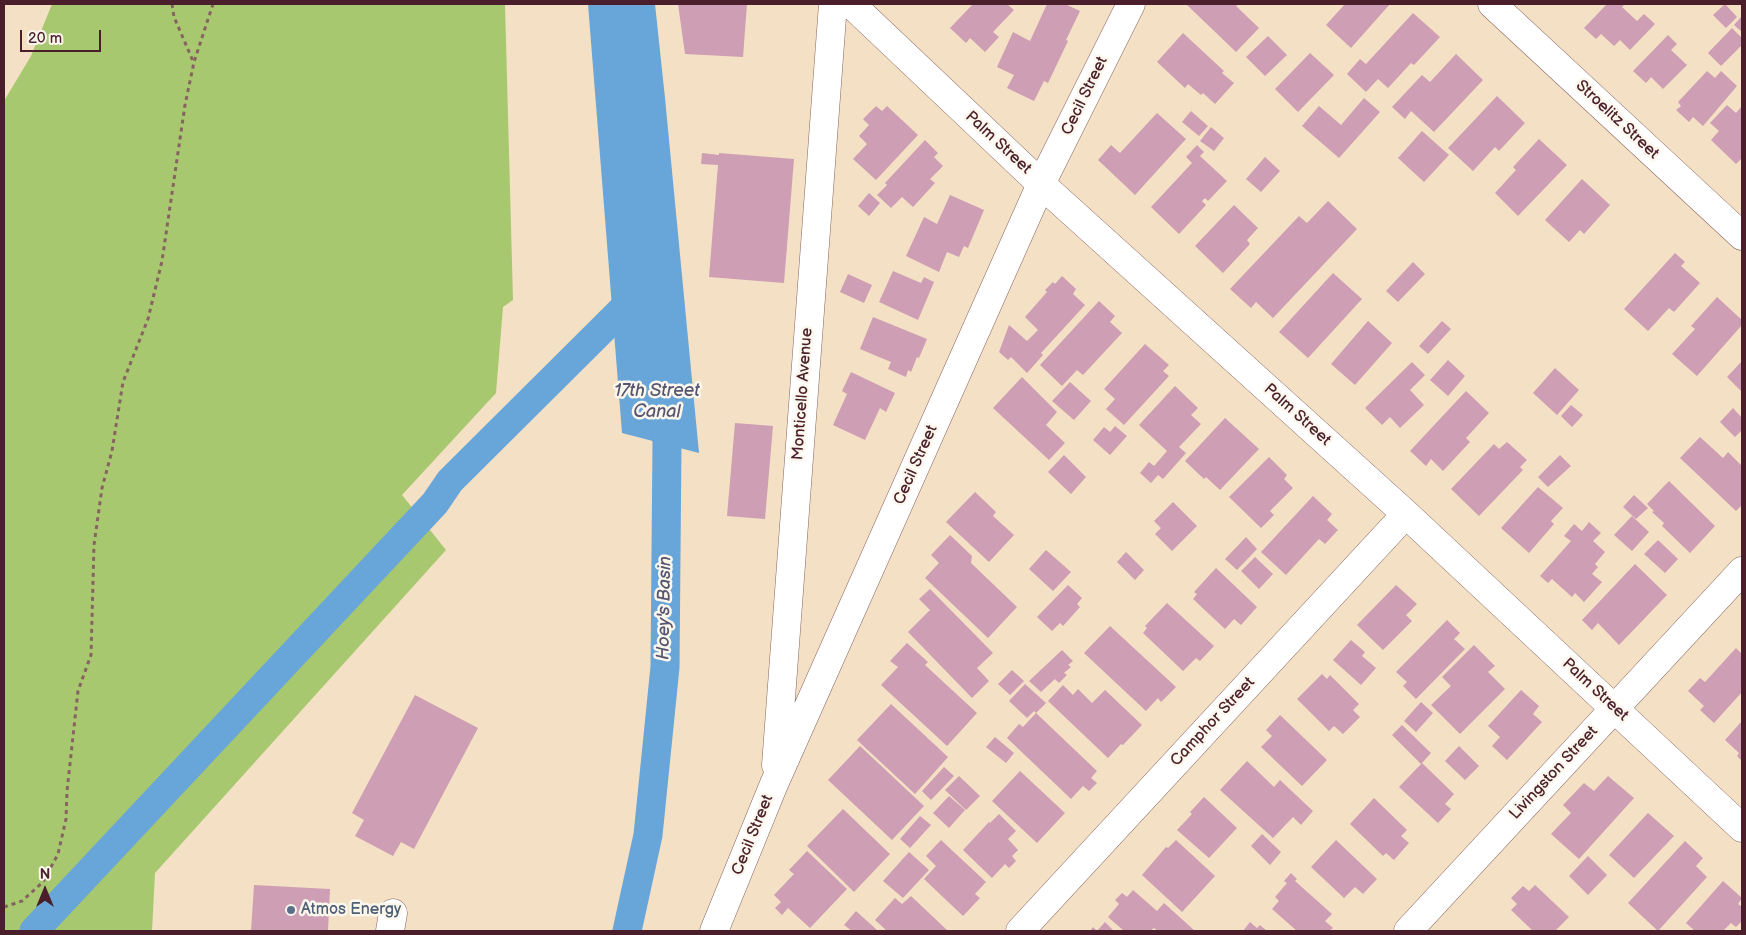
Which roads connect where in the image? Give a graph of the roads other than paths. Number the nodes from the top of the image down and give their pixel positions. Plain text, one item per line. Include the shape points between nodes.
1 (833, 4) edge
2 (851, 4) edge
3 (1131, 4) edge
4 (1492, 4) edge
5 (1041, 184) junction
6 (1742, 236) edge
7 (1406, 514) junction
8 (1742, 571) edge
9 (1615, 708) junction
10 (774, 784) junction
11 (1742, 828) edge
12 (714, 931) edge
13 (1020, 931) edge
14 (1408, 931) edge

1 - 10 street, Monticello Avenue
2 - 5 street, Palm Street
3 - 5 street, Cecil Street
4 - 6 street, Stroelitz Street
5 - 7 street, Palm Street
5 - 10 street, Cecil Street
7 - 9 street, Palm Street
7 - 13 street, Camphor Street
8 - 9 street, Livingston Street
9 - 11 street, Palm Street
9 - 14 street, Livingston Street
10 - 12 street, Cecil Street

